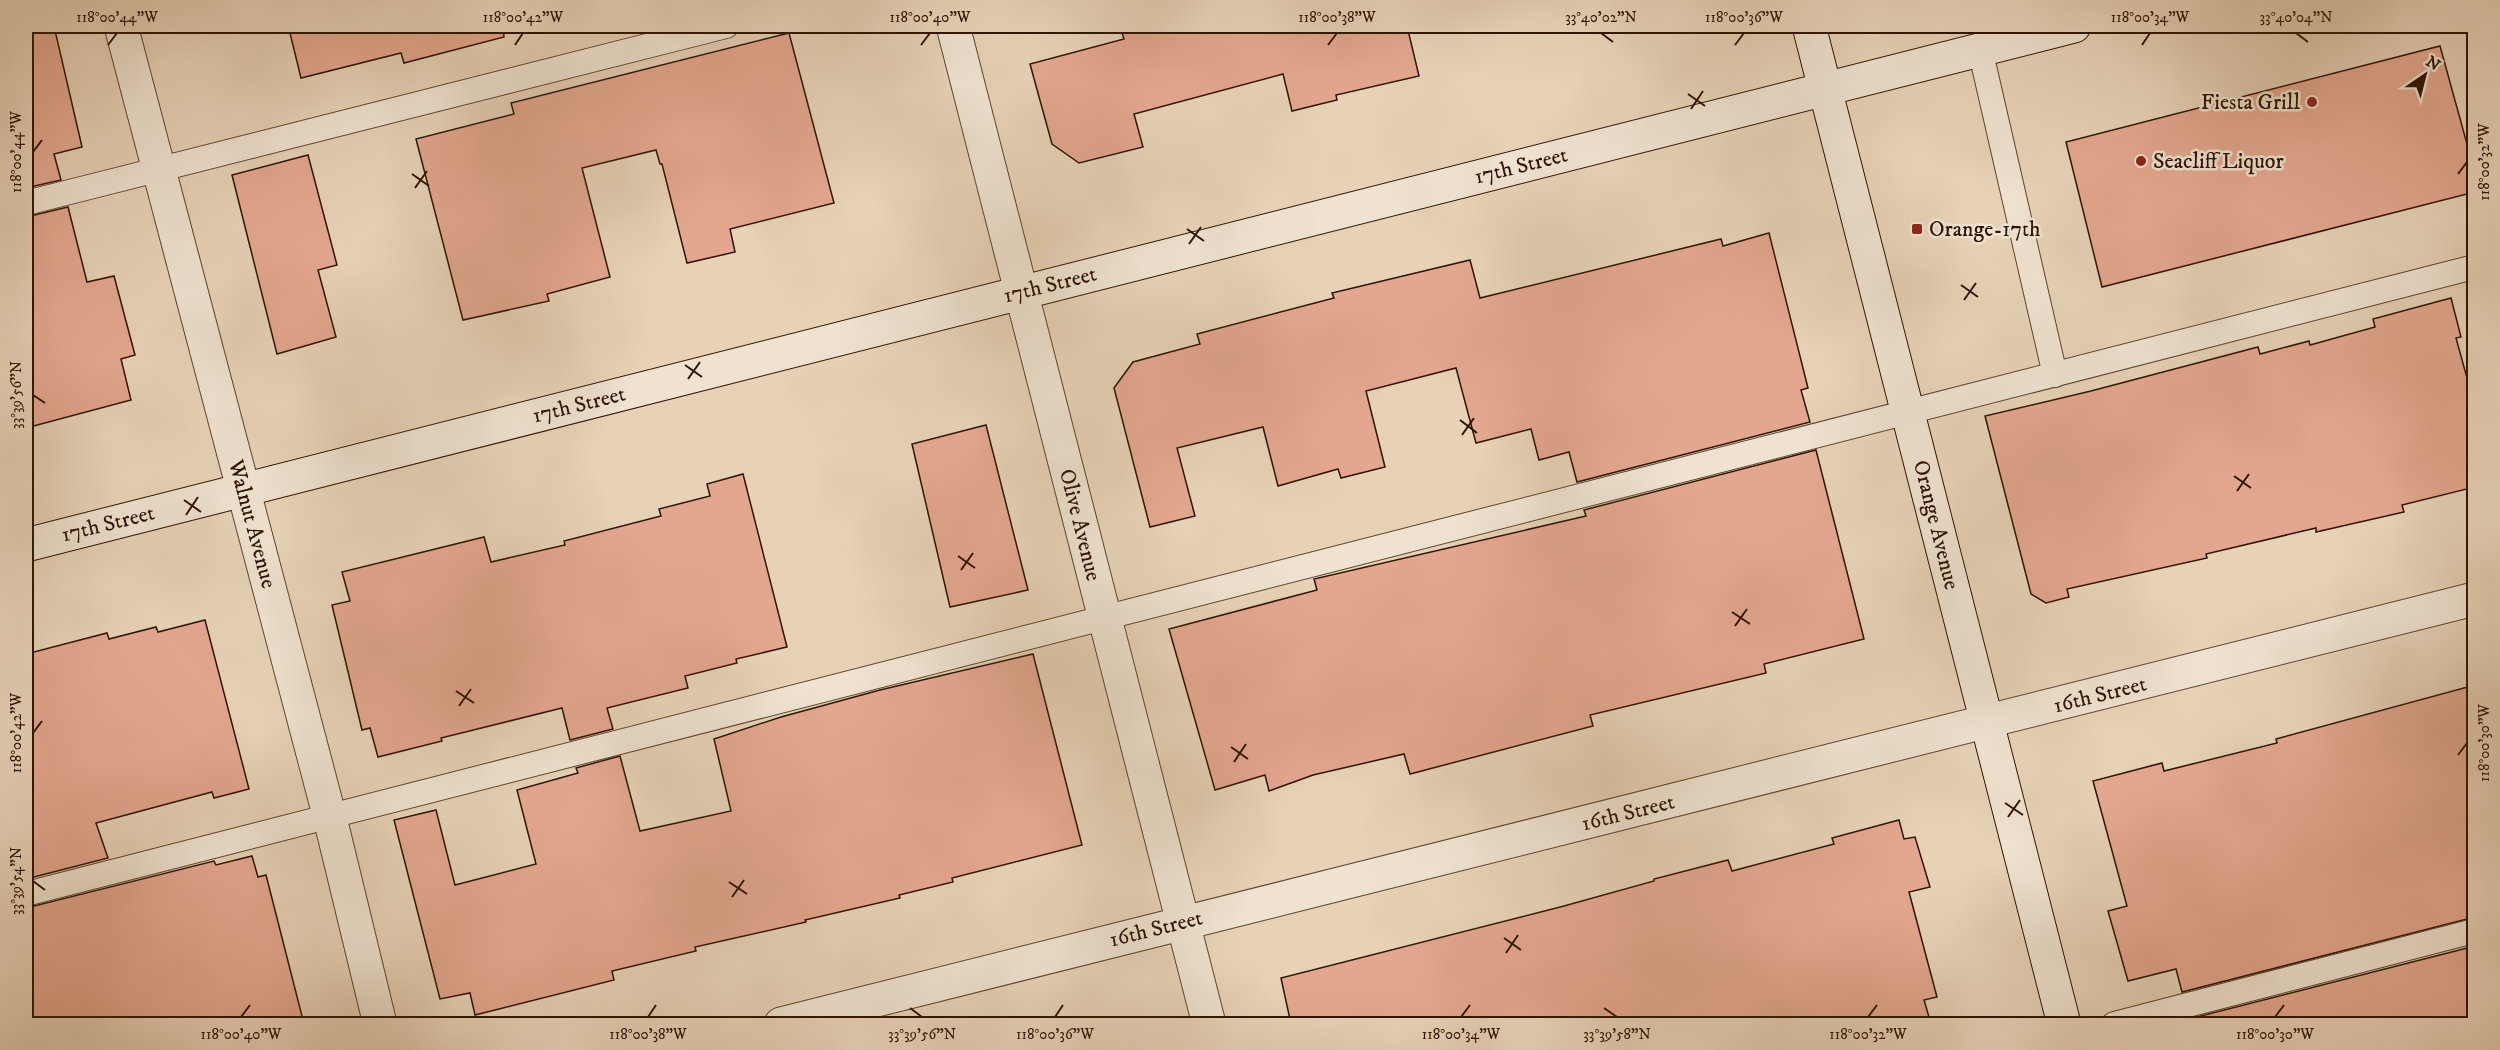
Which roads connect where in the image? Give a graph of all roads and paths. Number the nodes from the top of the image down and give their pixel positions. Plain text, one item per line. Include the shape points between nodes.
1 (121, 26) edge
2 (726, 26) edge
3 (953, 26) edge
4 (1809, 26) edge
5 (2074, 26) edge
6 (1980, 49) junction
7 (1825, 88) junction
8 (158, 170) junction
9 (26, 202) edge
10 (2475, 267) edge
11 (1021, 292) junction
12 (2055, 375) junction
13 (1908, 413) junction
14 (243, 490) junction
15 (26, 545) edge
16 (2475, 599) edge
17 (1104, 618) junction
18 (1988, 724) junction
19 (330, 818) junction
20 (26, 894) edge
21 (1182, 922) junction
22 (2475, 931) edge
23 (380, 1024) edge
24 (781, 1024) edge
25 (1209, 1024) edge
26 (2064, 1024) edge
27 (2114, 1024) edge

1 - 8 street, Walnut Avenue
2 - 8 lane
3 - 11 street, Olive Avenue
4 - 7 street, Orange Avenue
5 - 6 street, 17th Street
6 - 7 street, 17th Street
6 - 12 lane
7 - 11 street, 17th Street
7 - 13 street, Orange Avenue
8 - 9 lane
8 - 14 street, Walnut Avenue
10 - 12 lane
11 - 14 street, 17th Street
11 - 17 street, Olive Avenue
12 - 13 lane
13 - 17 lane
13 - 18 street, Orange Avenue
14 - 15 street, 17th Street
14 - 19 street, Walnut Avenue
16 - 18 street, 16th Street
17 - 19 lane
17 - 21 street, Olive Avenue
18 - 21 street, 16th Street
18 - 26 street, Orange Avenue
19 - 20 lane
19 - 23 street, Walnut Avenue
21 - 24 street, 16th Street
21 - 25 street, Olive Avenue
22 - 27 lane

